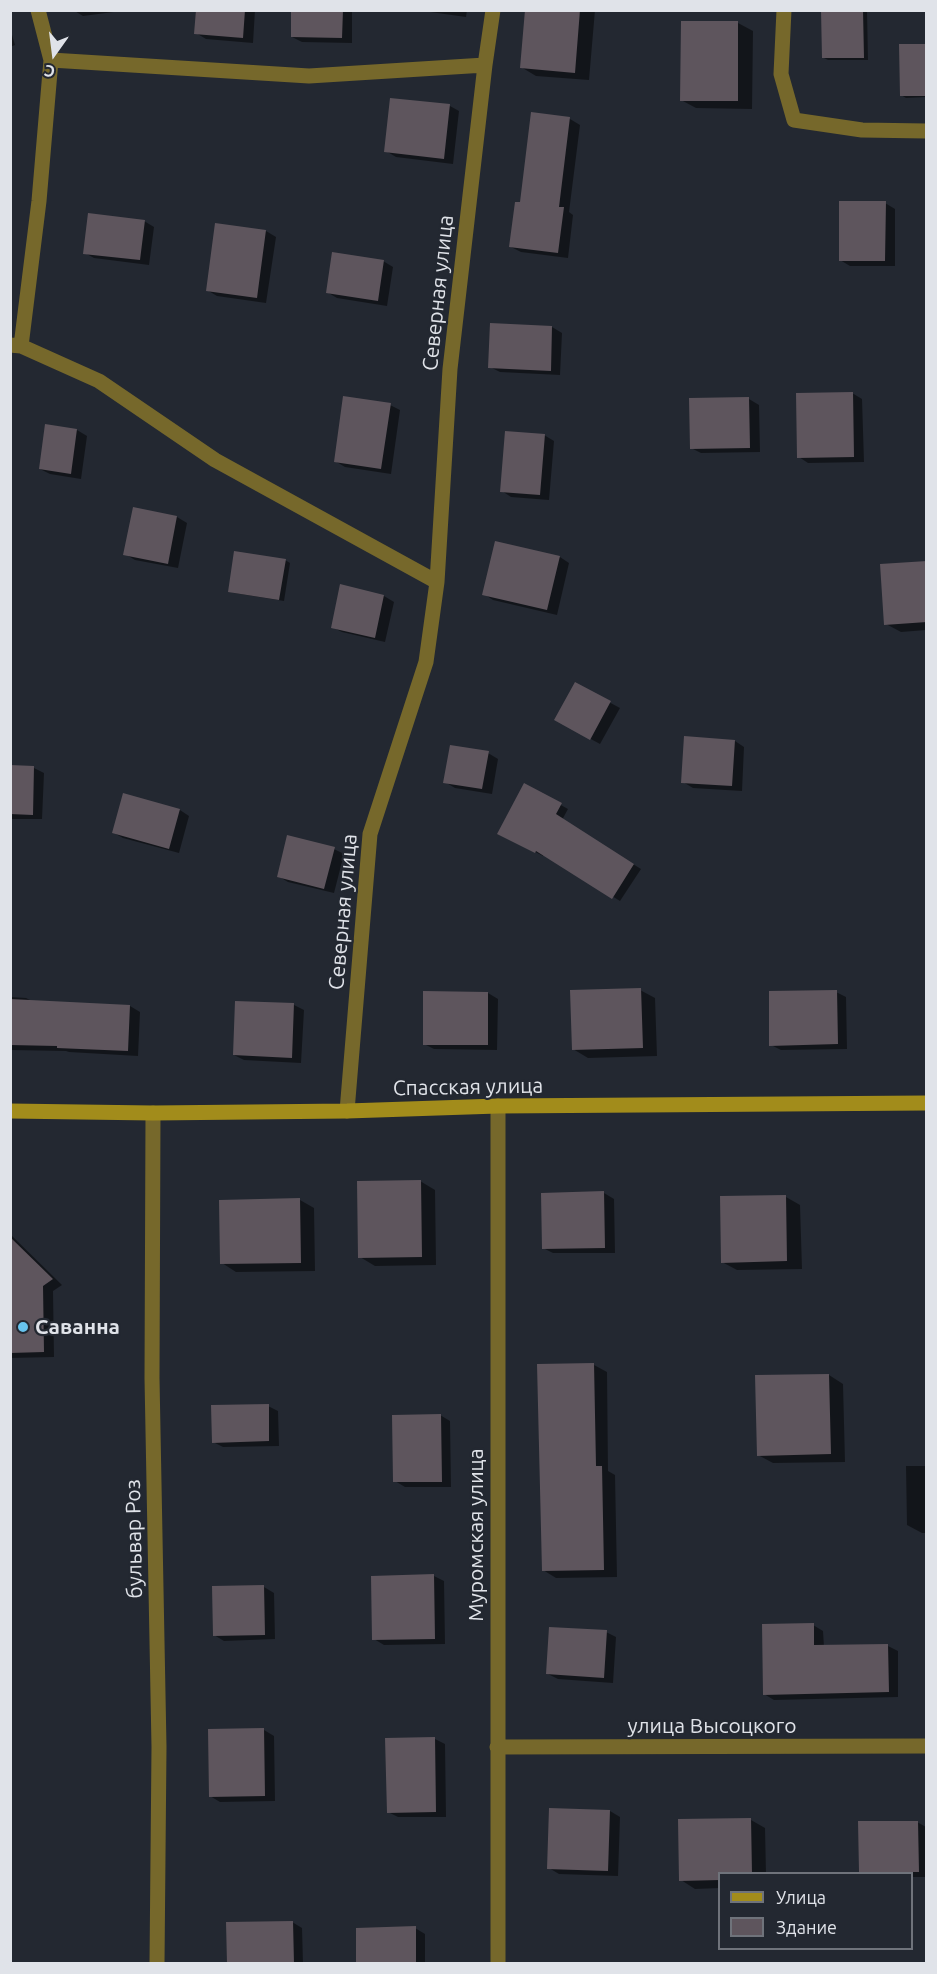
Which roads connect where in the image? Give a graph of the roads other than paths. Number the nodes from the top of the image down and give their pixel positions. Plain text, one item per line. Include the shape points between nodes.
1 (38, 10) edge
2 (494, 10) edge
3 (784, 10) edge
4 (51, 60) junction
5 (485, 65) junction
6 (927, 131) edge
7 (16, 345) edge
8 (437, 582) junction
9 (927, 1103) edge
10 (498, 1106) junction
11 (10, 1111) edge
12 (347, 1111) junction
13 (153, 1113) junction
14 (927, 1746) edge
15 (497, 1747) junction
16 (157, 1964) edge
17 (498, 1964) edge

1 - 4 street
2 - 5 street, Северная улица
3 - 6 street via 780,74 794,120 861,130
4 - 5 street via 309,76
4 - 7 street via 39,201
5 - 8 street, Северная улица via 450,369
7 - 8 street via 99,381 215,460
8 - 12 street, Северная улица via 426,662 370,834
9 - 10 street, Спасская улица
10 - 12 street, Спасская улица
10 - 15 street, Муромская улица
11 - 13 street, Спасская улица
12 - 13 street, Спасская улица
13 - 16 street, бульвар Роз via 152,1378 159,1747
14 - 15 street, улица Высоцкого
15 - 17 street, Муромская улица

